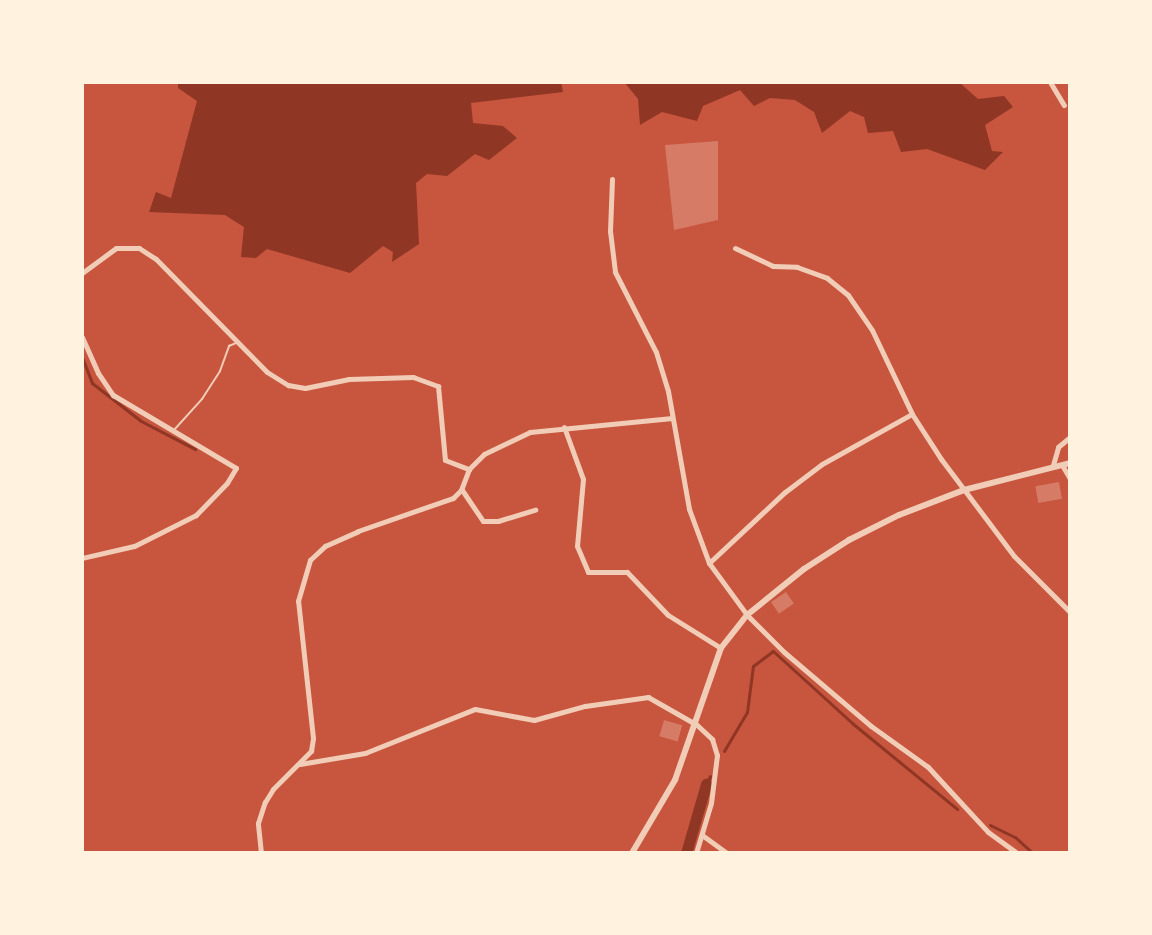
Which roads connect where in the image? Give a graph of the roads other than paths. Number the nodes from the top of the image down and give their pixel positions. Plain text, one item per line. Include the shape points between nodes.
1 (1050, 82) edge
2 (1064, 105) dead end
3 (612, 179) dead end
4 (735, 248) dead end
5 (82, 273) edge
6 (82, 337) edge
7 (238, 342) junction
8 (912, 414) junction
9 (672, 418) junction
10 (564, 427) junction
11 (173, 431) junction
12 (1070, 437) edge
13 (1070, 463) edge
14 (1061, 464) junction
15 (1053, 465) junction
16 (469, 469) junction
17 (1070, 479) edge
18 (461, 490) junction
19 (964, 490) junction
20 (535, 510) dead end
21 (82, 558) edge
22 (709, 563) junction
23 (1070, 612) edge
24 (747, 615) junction
25 (721, 648) junction
26 (697, 725) junction
27 (299, 765) junction
28 (702, 835) junction
29 (261, 853) edge
30 (632, 853) edge
31 (696, 853) edge
32 (727, 853) edge
33 (1017, 853) edge

1 - 2 street
3 - 9 street via 615,272 656,352
4 - 8 street via 773,266 797,267 827,278 848,295 872,330
5 - 7 street via 116,248 139,248
6 - 11 street via 113,395
7 - 11 lane via 229,346 220,371
7 - 16 street via 288,385 305,388 349,379 413,377 438,386 445,460
8 - 19 street
8 - 22 street via 810,473
9 - 10 street
9 - 22 street via 689,509
10 - 16 street via 530,432 499,445
10 - 25 street via 583,479 577,546 588,572 627,572 668,615
11 - 21 street via 236,468 227,483 196,515 134,546
12 - 15 street via 1058,447
13 - 14 street
14 - 15 street
14 - 17 street
15 - 19 street
16 - 18 street
18 - 20 street via 483,521
18 - 27 street via 443,504 394,517 325,546 310,560 298,601 313,738 311,751
19 - 23 street via 1037,583
19 - 24 street via 849,540
22 - 24 street
24 - 25 street
24 - 33 street via 871,726 928,767 988,832
25 - 26 street
26 - 27 street via 648,697 534,720 475,709 365,753
26 - 28 street via 712,739 717,755
26 - 30 street via 675,780
27 - 29 street via 265,802 258,823
28 - 31 street
28 - 32 street

